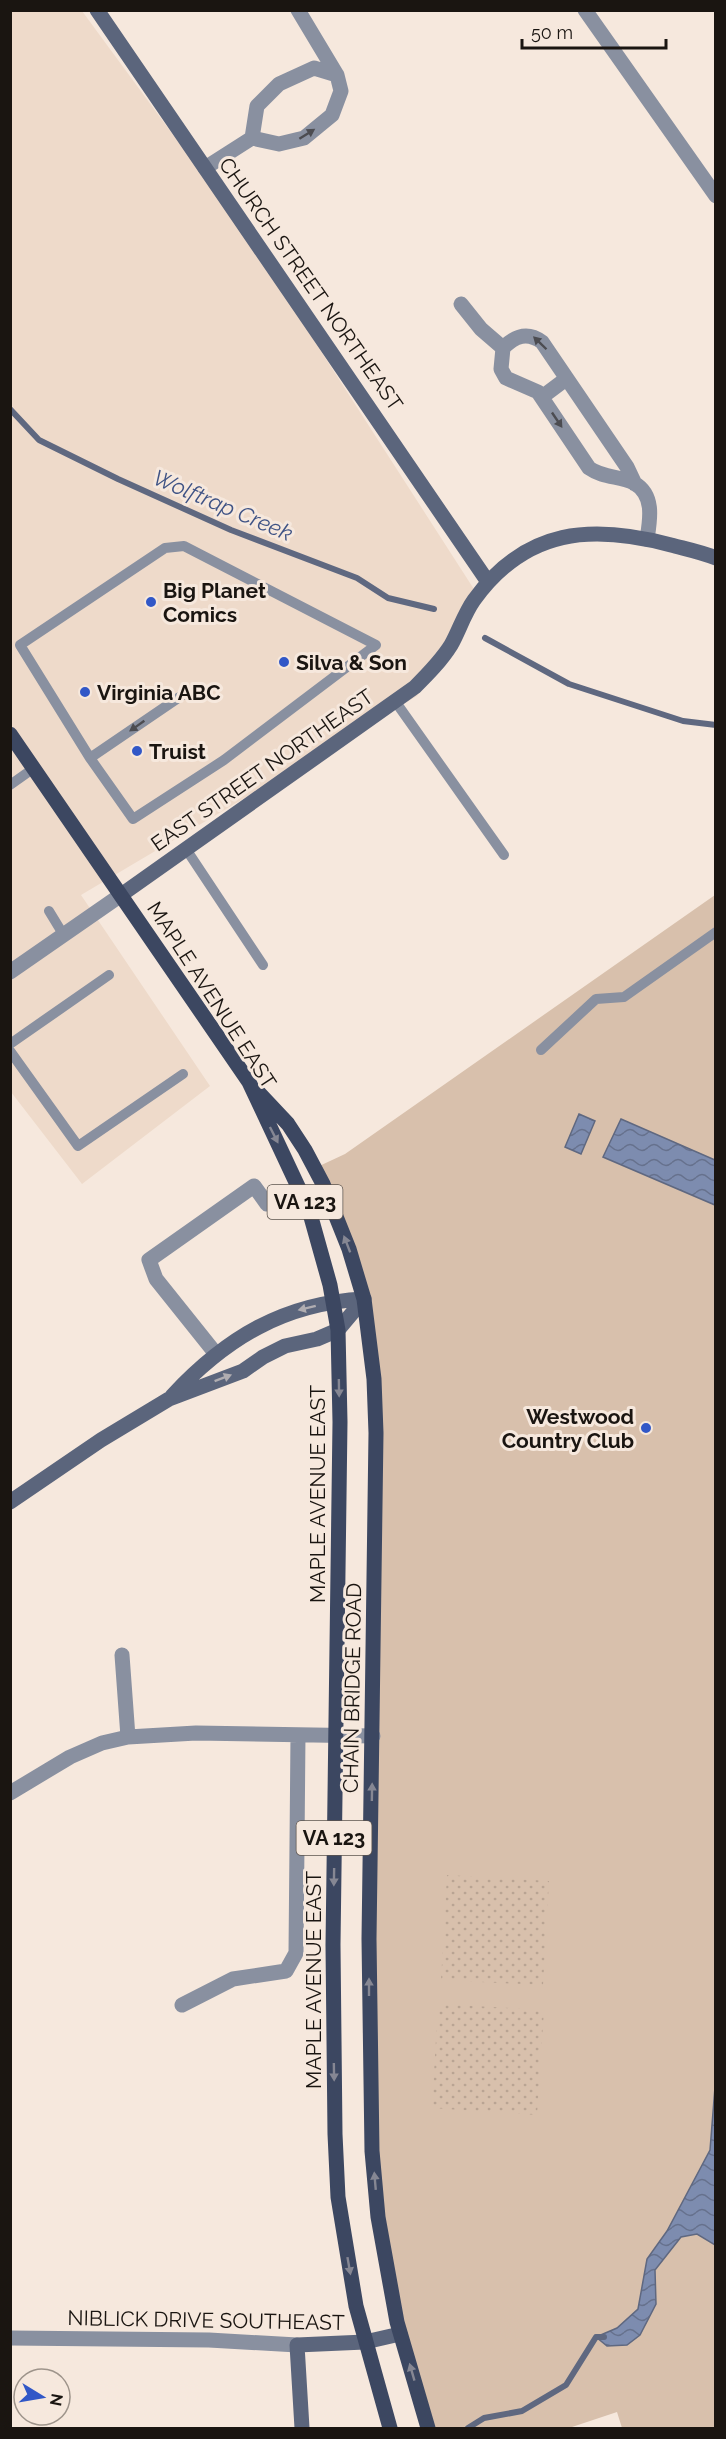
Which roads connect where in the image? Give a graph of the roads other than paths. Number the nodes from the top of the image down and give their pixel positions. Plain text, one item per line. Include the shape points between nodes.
1 (97, 10) edge
2 (298, 10) edge
3 (585, 10) edge
4 (337, 75) junction
5 (252, 138) junction
6 (205, 168) junction
7 (715, 194) edge
8 (461, 304) dead end
9 (503, 348) junction
10 (566, 379) junction
11 (542, 397) junction
12 (635, 484) junction
13 (646, 539) junction
14 (716, 558) edge
15 (488, 582) junction
16 (184, 694) dead end
17 (395, 701) junction
18 (10, 734) edge
19 (90, 758) junction
20 (34, 768) junction
21 (10, 785) edge
22 (186, 849) junction
23 (504, 855) dead end
24 (121, 895) junction
25 (49, 911) dead end
26 (716, 932) edge
27 (63, 934) junction
28 (263, 965) dead end
29 (10, 972) edge
30 (109, 975) dead end
31 (10, 1044) edge
32 (541, 1050) dead end
33 (10, 1051) edge
34 (183, 1074) dead end
35 (249, 1082) junction
36 (267, 1204) dead end
37 (364, 1299) junction
38 (333, 1301) junction
39 (338, 1330) junction
40 (216, 1354) junction
41 (169, 1399) junction
42 (12, 1498) edge
43 (122, 1655) dead end
44 (298, 1735) junction
45 (336, 1736) junction
46 (373, 1736) junction
47 (128, 1737) junction
48 (10, 1793) edge
49 (182, 2005) dead end
50 (400, 2334) junction
51 (10, 2338) edge
52 (365, 2342) junction
53 (297, 2345) junction
54 (302, 2428) edge
55 (390, 2428) edge
56 (428, 2428) edge

1 - 6 street, CHURCH STREET NORTHEAST
2 - 4 street
3 - 7 street
4 - 5 street via 314,68 279,84 257,106
5 -> 4 street via 279,144 304,138 332,115 341,91
5 - 6 street
6 - 15 street, CHURCH STREET NORTHEAST
8 - 9 street
10 -> 9 street via 534,336 519,336
9 - 11 street via 501,369 506,378 534,389
10 - 11 street
10 - 12 street
11 -> 12 street via 589,468 597,474
12 - 13 street via 651,507
13 - 14 street, EAST STREET NORTHEAST
13 - 15 street, EAST STREET NORTHEAST via 612,533 558,539 510,562
15 - 17 street, EAST STREET NORTHEAST via 435,667
16 -> 19 lane
17 - 22 street, EAST STREET NORTHEAST
17 - 23 lane
18 - 20 main road, MAPLE AVENUE EAST / VA 123
19 - 19 lane via 133,819 224,760 376,645 184,546 165,548 20,645
20 - 21 lane
20 - 24 main road, MAPLE AVENUE EAST / VA 123
22 - 24 street, EAST STREET NORTHEAST
22 - 28 lane
24 - 27 street
24 - 35 main road, MAPLE AVENUE EAST / VA 123
25 - 27 lane
26 - 32 lane via 624,997 596,999
27 - 29 street
30 - 31 lane
33 - 34 lane via 78,1146
37 -> 35 main road, CHAIN BRIDGE ROAD / VA 123 via 349,1249 305,1150 288,1124
35 -> 38 main road, MAPLE AVENUE EAST / VA 123 via 309,1210
36 - 40 street via 254,1186 149,1260 156,1279
37 - 38 street
37 - 39 street
37 - 46 main road, CHAIN BRIDGE ROAD / VA 123 via 376,1433
38 - 39 main road, MAPLE AVENUE EAST / VA 123
38 -> 40 street via 278,1317
41 -> 39 street via 243,1371 285,1346
39 -> 45 main road, MAPLE AVENUE EAST / VA 123
40 - 41 street
41 - 42 street
43 - 47 street
44 - 45 street
44 - 47 street via 196,1733
44 - 49 street via 296,1953 286,1971 233,1979
45 - 46 street
45 -> 52 main road, MAPLE AVENUE EAST / VA 123 via 333,1945 338,2197
50 -> 46 main road, CHAIN BRIDGE ROAD / VA 123 via 378,2217 372,2151 369,1939
47 - 48 street via 70,1757
50 - 52 street, NIBLICK DRIVE SOUTHEAST
56 -> 50 main road, CHAIN BRIDGE ROAD / VA 123
51 - 53 street, NIBLICK DRIVE SOUTHEAST
52 - 53 street, NIBLICK DRIVE SOUTHEAST
52 - 55 main road, VA 123
53 - 54 street

